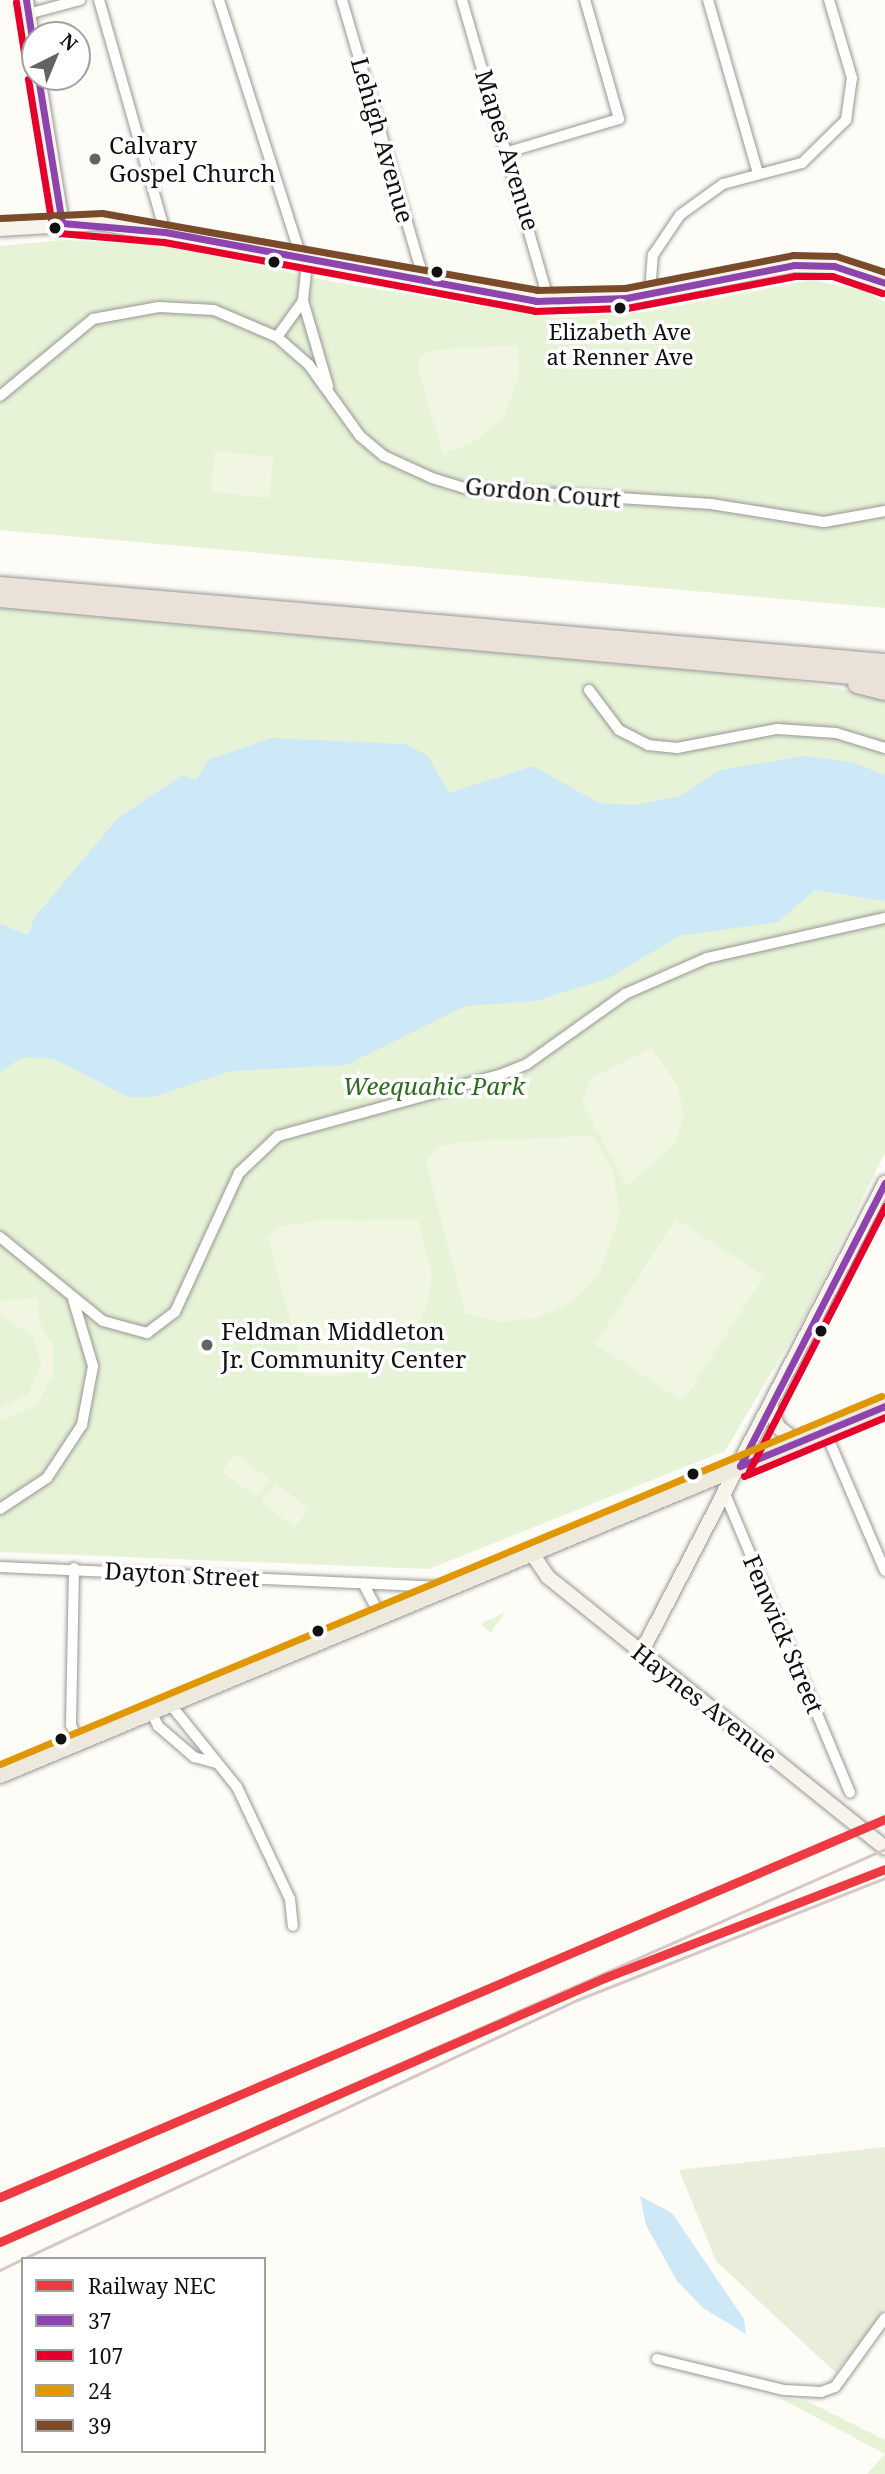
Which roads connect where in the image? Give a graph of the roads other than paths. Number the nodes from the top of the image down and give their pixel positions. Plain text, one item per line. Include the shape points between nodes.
1 (80, 0) edge
2 (99, 0) edge
3 (219, 0) edge
4 (342, 0) edge
5 (462, 0) edge
6 (585, 0) edge
7 (708, 0) edge
8 (829, 0) edge
9 (27, 7) edge
10 (40, 91) edge
11 (508, 152) junction
12 (758, 173) junction
13 (62, 223) junction
14 (0, 229) edge
15 (164, 232) junction
16 (300, 260) junction
17 (419, 281) junction
18 (885, 283) edge
19 (650, 294) junction
20 (303, 301) junction
21 (549, 301) junction
22 (277, 337) junction
23 (330, 393) junction
24 (0, 396) edge
25 (885, 511) edge
26 (0, 586) edge
27 (0, 598) edge
28 (885, 663) edge
29 (754, 664) junction
30 (885, 678) edge
31 (589, 690) dead end
32 (885, 691) edge
33 (885, 748) edge
34 (885, 918) edge
35 (885, 1183) edge
36 (0, 1237) edge
37 (73, 1298) junction
38 (885, 1406) edge
39 (771, 1408) junction
40 (825, 1431) junction
41 (797, 1442) junction
42 (740, 1466) junction
43 (717, 1475) junction
44 (725, 1492) junction
45 (0, 1509) edge
46 (531, 1552) junction
47 (0, 1567) edge
48 (74, 1568) junction
49 (885, 1571) edge
50 (364, 1585) junction
51 (448, 1588) junction
52 (381, 1617) junction
53 (642, 1653) junction
54 (170, 1704) junction
55 (151, 1711) junction
56 (79, 1742) junction
57 (217, 1763) junction
58 (0, 1775) edge
59 (850, 1792) dead end
60 (885, 1848) edge
61 (293, 1926) dead end
62 (885, 2318) edge
63 (657, 2359) dead end

1 - 9 street
2 - 15 street
3 - 16 street
4 - 17 street, Lehigh Avenue via 420,266
5 - 11 street, Mapes Avenue
6 - 11 street via 619,119
7 - 12 street
8 - 12 street via 852,78 846,120 802,163
10 - 13 main road
11 - 21 street, Mapes Avenue
12 - 19 street via 723,184 680,215 653,255
13 - 14 main road
13 - 15 main road
15 - 16 main road
16 - 17 main road
16 - 20 street
17 - 21 main road
18 - 19 main road via 834,267 794,265
19 - 21 main road
20 - 22 street
20 - 23 street
22 - 23 street, Gordon Court
22 - 24 street, Gordon Court via 206,309 159,307 93,319
23 - 25 street, Gordon Court via 384,456 465,488 711,504 824,523
26 - 28 highway
27 - 29 highway
29 - 30 highway
29 - 32 highway
31 - 33 street via 619,730 648,745 677,748 777,729 836,733
34 - 37 street via 706,958 625,994 527,1064 290,1130 239,1173 175,1312 147,1334 119,1330
35 - 39 main road
36 - 37 street
37 - 45 street via 92,1354 82,1426 47,1478
38 - 40 main road
39 - 41 main road via 778,1427
39 - 42 main road
40 - 41 main road
40 - 49 street
41 - 42 main road
42 - 43 main road
42 - 44 main road
43 - 44 street, Fenwick Street
43 - 46 main road
44 - 53 main road
44 - 59 street, Fenwick Street
46 - 51 main road
46 - 53 main road, Haynes Avenue via 548,1577
47 - 48 street, Dayton Street
48 - 50 street, Dayton Street
48 - 56 street via 72,1725
50 - 51 street, Dayton Street
50 - 52 street
51 - 52 main road
52 - 54 main road
53 - 60 main road, Haynes Avenue
54 - 55 main road
54 - 57 street
55 - 56 main road
55 - 57 street via 158,1726 194,1757
56 - 58 main road
57 - 61 street via 237,1787 290,1899
62 - 63 street via 827,2391 793,2392

